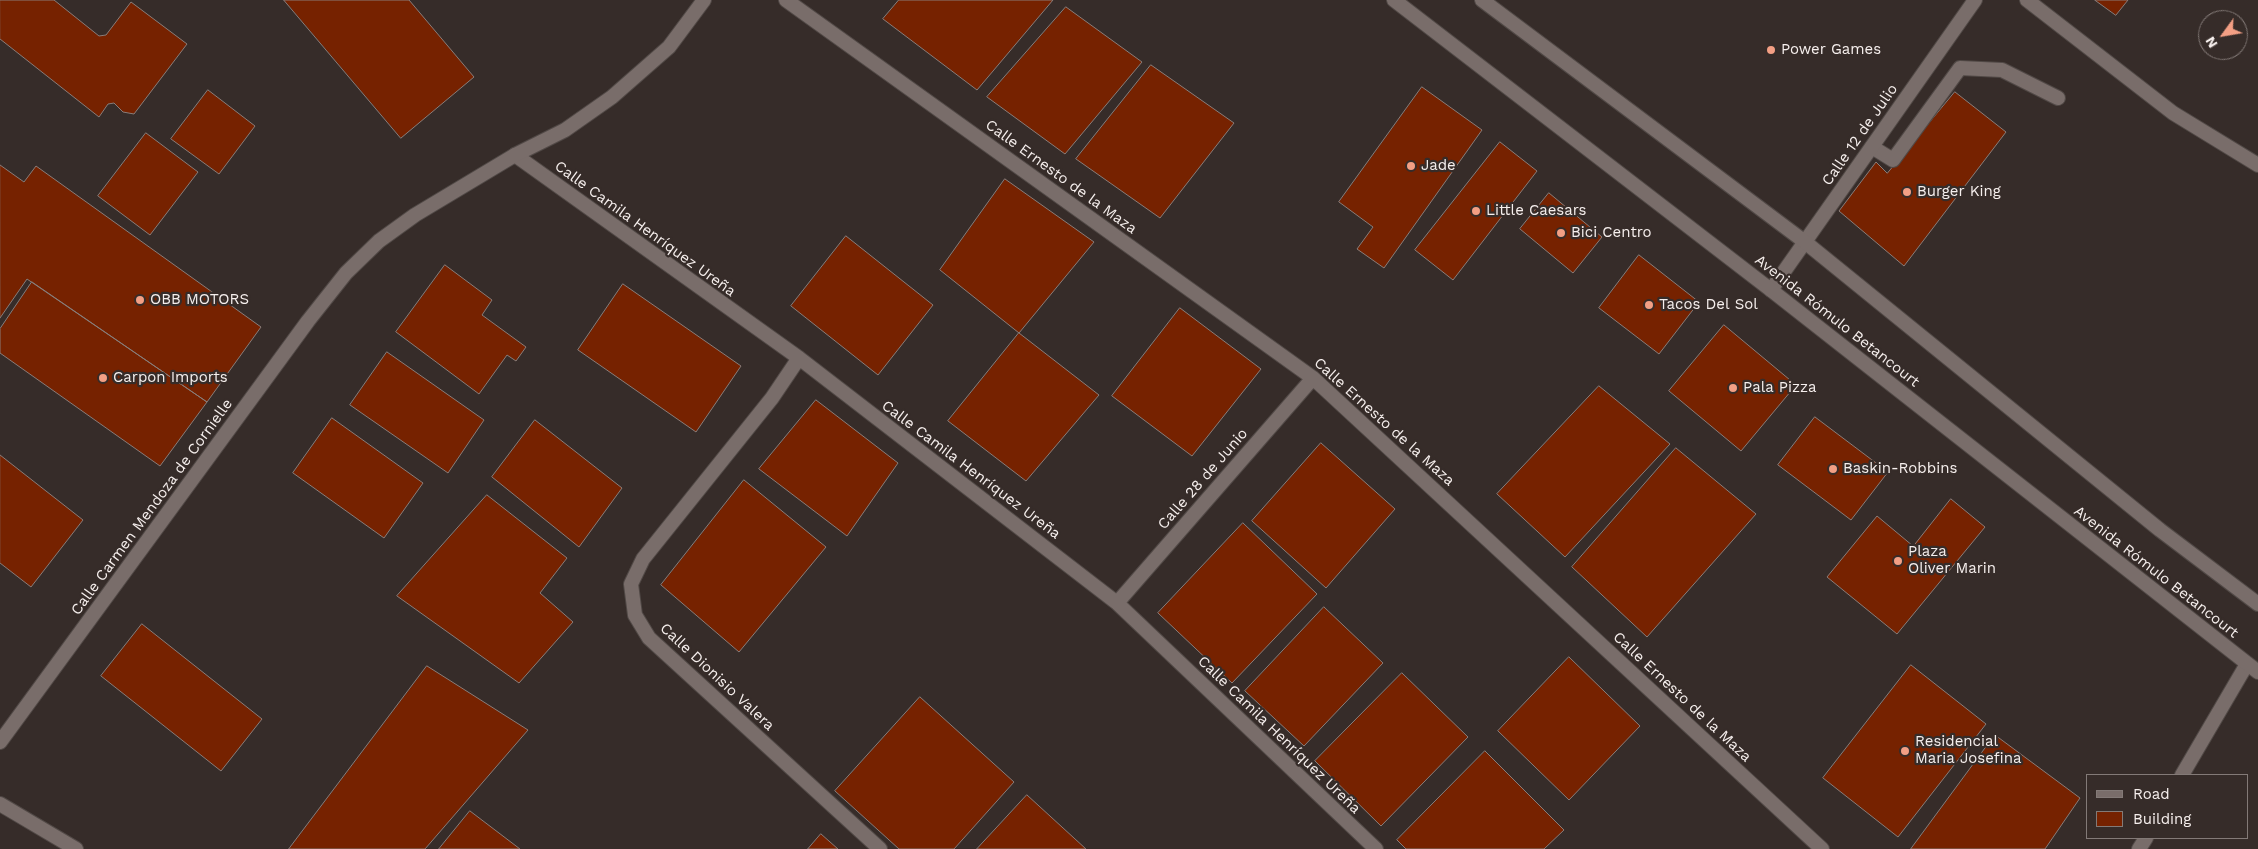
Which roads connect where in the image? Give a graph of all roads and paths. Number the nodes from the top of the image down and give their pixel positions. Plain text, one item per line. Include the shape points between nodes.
1 (704, 0) edge
2 (786, 0) edge
3 (1394, 0) edge
4 (1482, 0) edge
5 (1975, 0) edge
6 (2027, 0) edge
7 (2058, 98) dead end
8 (1872, 147) junction
9 (515, 155) junction
10 (2258, 165) edge
11 (1805, 242) junction
12 (1771, 290) junction
13 (799, 358) junction
14 (1313, 378) junction
15 (1117, 603) junction
16 (2258, 604) edge
17 (2252, 668) edge
18 (0, 742) edge
19 (2183, 774) edge
20 (0, 804) edge
21 (76, 849) edge
22 (880, 849) edge
23 (1376, 849) edge
24 (1822, 849) edge

1 - 9 street, Calle Carmen Mendoza de Cornielle via 669,47 612,97 565,130
2 - 14 street, Calle Ernesto de la Maza
3 - 12 street, Avenida Rómulo Betancourt
4 - 11 street
5 - 8 street, Calle 12 de Julio
6 - 10 street via 2173,112
7 - 8 street via 2002,70 1960,68 1893,160
8 - 11 street, Calle 12 de Julio
9 - 13 street, Calle Camila Henríquez Ureña
9 - 18 street, Calle Carmen Mendoza de Cornielle via 414,215 379,241 346,273
11 - 12 street, Calle 12 de Julio
11 - 16 street via 2160,530
12 - 17 street, Avenida Rómulo Betancourt
13 - 15 street, Calle Camila Henríquez Ureña
13 - 22 street, Calle Dionisio Valera via 772,398 643,558 631,584 635,615 649,638
14 - 15 street, Calle 28 de Junio
14 - 24 street, Calle Ernesto de la Maza
15 - 23 street, Calle Camila Henríquez Ureña
17 - 19 street
20 - 21 street

